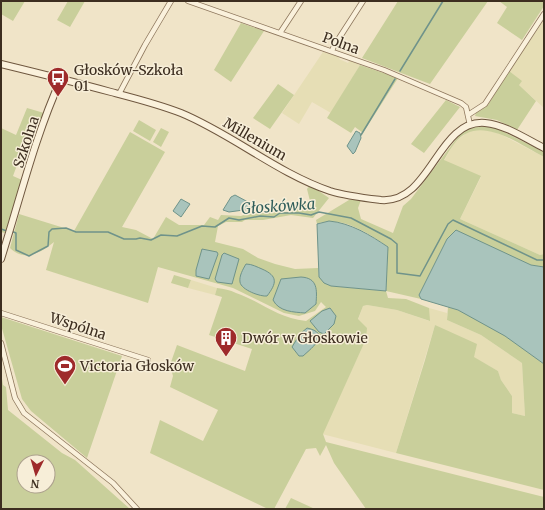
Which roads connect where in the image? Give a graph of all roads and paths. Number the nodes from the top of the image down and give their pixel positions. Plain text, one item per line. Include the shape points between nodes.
1 (171, 1) edge
2 (188, 1) edge
3 (301, 1) edge
4 (363, 1) edge
5 (544, 14) edge
6 (280, 33) junction
7 (332, 51) junction
8 (1, 64) edge
9 (62, 79) junction
10 (119, 94) junction
11 (468, 116) junction
12 (470, 125) junction
13 (544, 148) edge
14 (1, 259) edge
15 (1, 312) edge
16 (1, 343) edge
17 (148, 360) dead end
18 (137, 509) edge

1 - 10 street
2 - 6 street, Polna
3 - 6 street
4 - 7 street
5 - 11 street via 485,104
6 - 7 street, Polna
7 - 11 street, Polna via 464,104
8 - 9 street, Millenium
9 - 10 street, Millenium
9 - 14 street, Szkolna via 54,96
10 - 12 street, Millenium via 186,115 323,188 380,200 396,199 408,193 455,135
11 - 12 street, Polna
12 - 13 street via 493,124
15 - 17 street, Wspólna
16 - 18 street via 15,398 24,413 113,483

